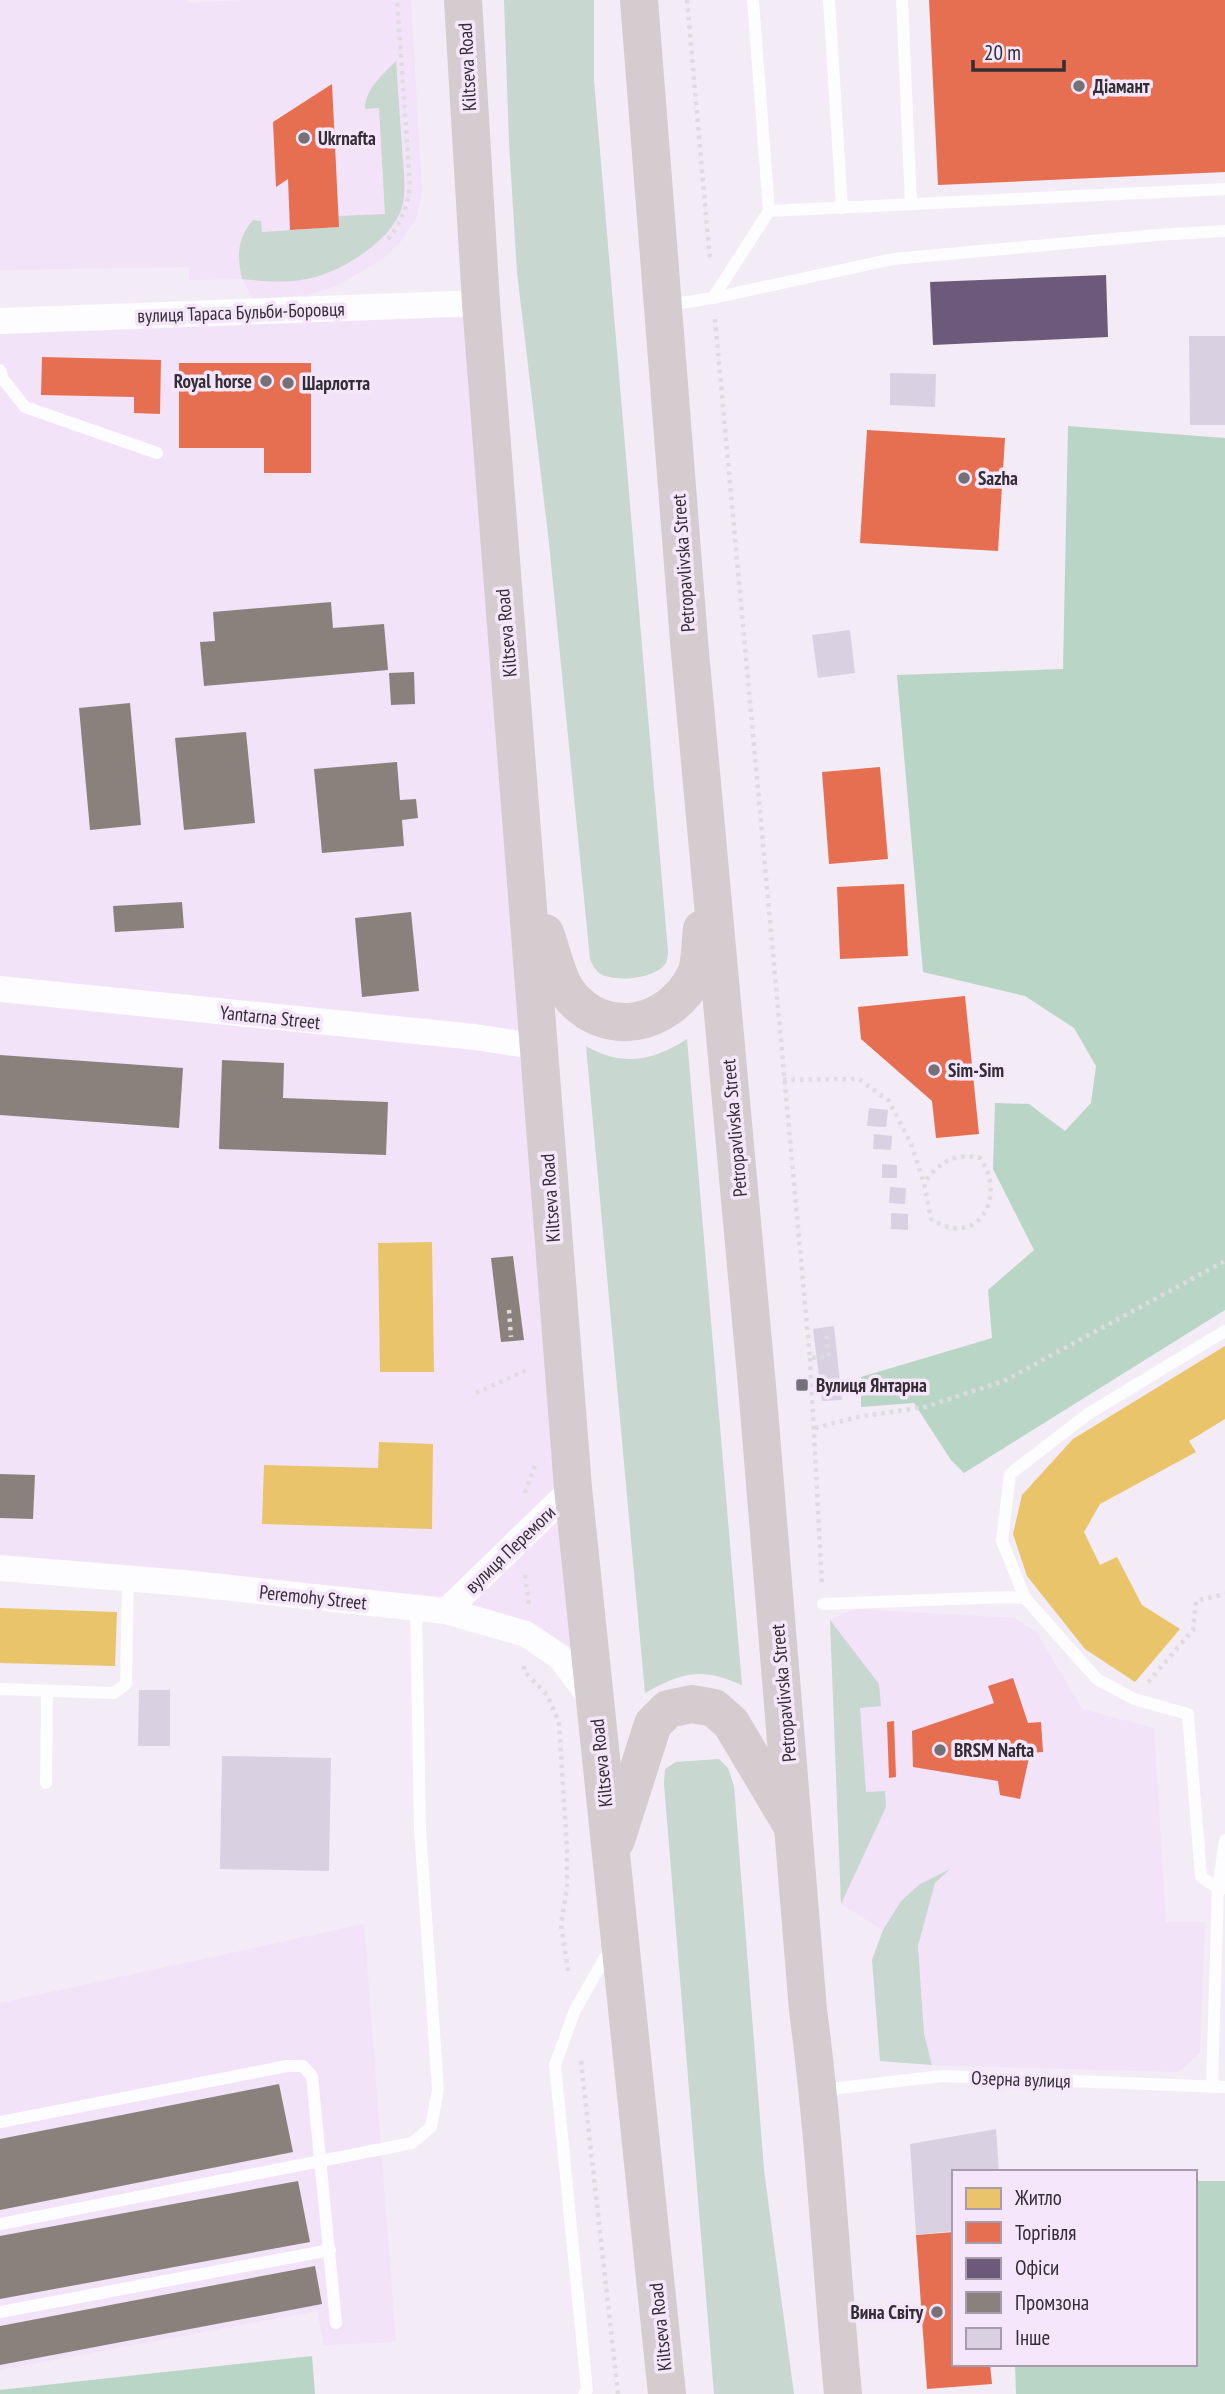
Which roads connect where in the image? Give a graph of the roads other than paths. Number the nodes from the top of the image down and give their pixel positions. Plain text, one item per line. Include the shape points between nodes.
1 (463, 0) edge
2 (639, 0) edge
3 (753, 0) edge
4 (829, 0) edge
5 (902, 0) edge
6 (1225, 190) edge
7 (911, 204) junction
8 (842, 208) junction
9 (769, 211) junction
10 (1225, 231) edge
11 (713, 298) junction
12 (481, 303) junction
13 (663, 305) junction
14 (0, 321) edge
15 (0, 370) edge
16 (157, 453) dead end
17 (709, 863) junction
18 (528, 885) junction
19 (0, 989) edge
20 (540, 1046) junction
21 (1225, 1331) edge
22 (573, 1488) junction
23 (0, 1568) edge
24 (128, 1578) junction
25 (1025, 1598) junction
26 (823, 1604) road end
27 (416, 1608) junction
28 (446, 1611) junction
29 (0, 1689) edge
30 (47, 1691) junction
31 (595, 1703) junction
32 (46, 1783) dead end
33 (795, 1830) junction
34 (1225, 1840) edge
35 (611, 1853) junction
36 (1221, 1888) edge
37 (620, 1932) junction
38 (1219, 2086) edge
39 (818, 2091) junction
40 (0, 2122) edge
41 (321, 2161) junction
42 (0, 2224) edge
43 (330, 2250) junction
44 (0, 2312) edge
45 (336, 2323) dead end
46 (586, 2393) edge
47 (667, 2394) edge
48 (843, 2394) edge

1 - 12 highway, Kiltseva Road
2 - 13 highway, Petropavlivska Street
3 - 9 lane
4 - 8 lane
5 - 7 lane
6 - 7 lane
7 - 8 lane
8 - 9 lane
9 - 11 lane
10 - 11 lane via 893,260
11 - 13 lane
12 - 14 street, вулиця Тараса Бульби-Боровця
12 - 18 highway, Kiltseva Road
13 - 17 highway, Petropavlivska Street
15 - 16 lane via 25,407
17 - 18 highway via 697,974 681,999 650,1019 621,1022 589,1015 566,992
17 - 33 highway, Petropavlivska Street
18 - 20 highway, Kiltseva Road
19 - 20 street, Yantarna Street
20 - 22 highway, Kiltseva Road
21 - 25 lane via 1088,1414 1010,1474 1002,1541
22 - 28 street, вулиця Перемоги
22 - 31 highway, Kiltseva Road
23 - 24 street, Peremohy Street
24 - 27 street, Peremohy Street
24 - 30 lane via 126,1684 114,1693
25 - 26 lane
25 - 36 lane via 1097,1679 1134,1699 1188,1714 1201,1877
27 - 28 street, Peremohy Street
27 - 41 lane via 419,1829 438,2090 431,2127 412,2143
28 - 31 street, Peremohy Street via 526,1634 560,1657
29 - 30 lane
30 - 32 lane
31 - 35 highway, Kiltseva Road
33 - 35 highway via 731,1723 714,1709 692,1703 668,1709 653,1724
33 - 39 highway, Petropavlivska Street
34 - 36 lane
35 - 37 highway, Kiltseva Road
36 - 38 lane
37 - 46 lane via 575,2010 555,2065
37 - 47 highway, Kiltseva Road
38 - 39 lane, Озерна вулиця via 942,2076
39 - 48 highway, Petropavlivska Street
40 - 41 lane via 303,2066 312,2076
41 - 42 lane
41 - 43 lane
43 - 44 lane
43 - 45 lane

